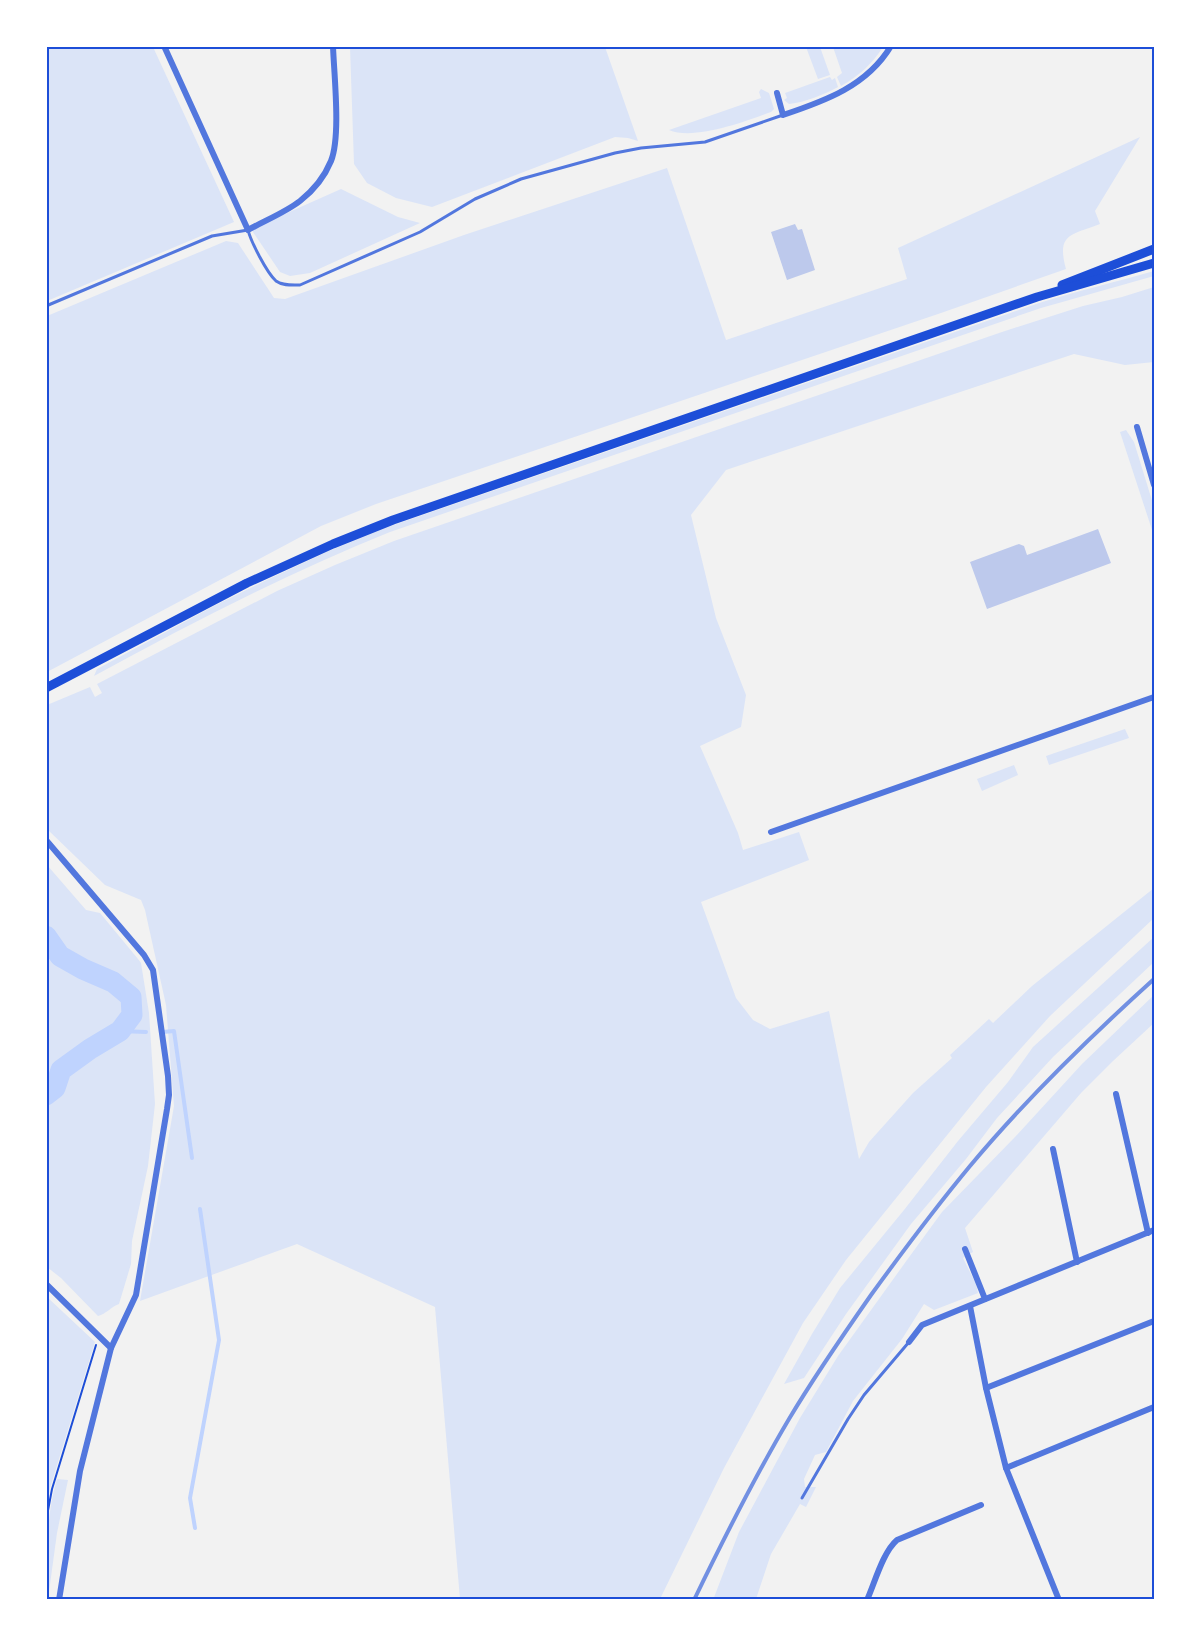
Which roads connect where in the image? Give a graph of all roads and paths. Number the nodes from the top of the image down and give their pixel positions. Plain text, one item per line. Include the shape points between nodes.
1 (164, 46) edge
2 (333, 46) edge
3 (891, 46) edge
4 (777, 93) dead end
5 (783, 115) junction
6 (248, 230) junction
7 (1155, 249) edge
8 (1155, 263) edge
9 (1037, 297) junction
10 (46, 306) edge
11 (1137, 427) dead end
12 (1155, 485) edge
13 (46, 688) edge
14 (1155, 697) edge
15 (771, 832) dead end
16 (46, 840) edge
17 (1116, 1094) dead end
18 (1053, 1149) dead end
19 (1151, 1232) edge
20 (965, 1249) dead end
21 (1077, 1262) junction
22 (46, 1284) edge
23 (985, 1299) junction
24 (970, 1306) junction
25 (1155, 1321) edge
26 (97, 1341) dead end
27 (909, 1342) joint
28 (111, 1348) junction
29 (987, 1388) junction
30 (1155, 1407) edge
31 (1006, 1468) junction
32 (802, 1498) dead end
33 (981, 1505) dead end
34 (46, 1521) edge
35 (59, 1599) edge
36 (867, 1599) edge
37 (1059, 1599) edge

1 - 6 street
2 - 6 street via 336,131 326,173 298,203
3 - 5 street via 858,83
4 - 5 street
5 - 6 lane via 705,142 615,153 521,179 475,199 420,232 300,285 284,285 276,280 250,242
6 - 10 lane via 212,236
7 - 9 main road
8 - 9 main road
9 - 13 main road via 451,499 352,537 247,583
11 - 12 street
14 - 15 street
16 - 28 street via 148,961 155,978 168,1077 167,1109 136,1295
17 - 19 street
18 - 21 street
19 - 21 street
20 - 23 street
21 - 23 street
22 - 28 street
23 - 24 street
24 - 27 street via 922,1325
24 - 29 street
25 - 29 street
26 - 34 path
27 - 32 lane via 864,1395
28 - 35 street via 80,1471
29 - 31 street
30 - 31 street
31 - 37 street
33 - 36 street via 897,1540

